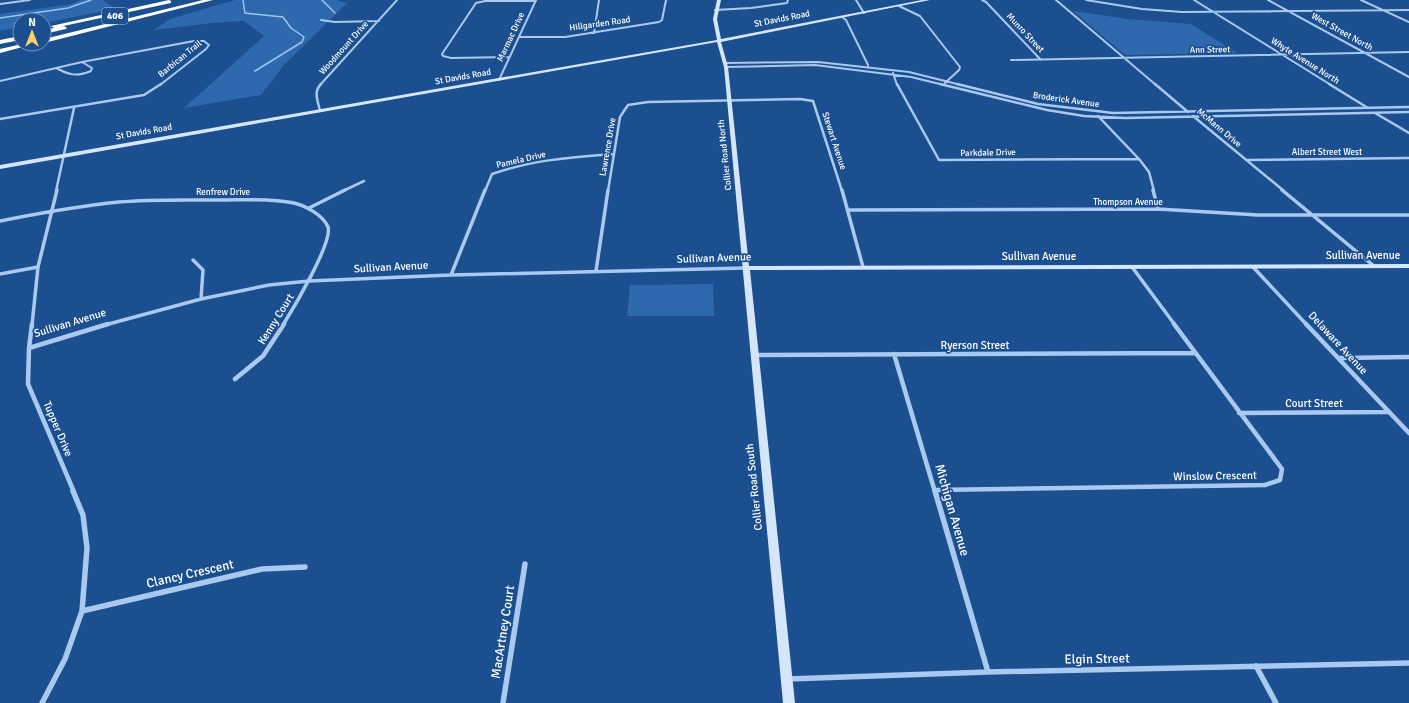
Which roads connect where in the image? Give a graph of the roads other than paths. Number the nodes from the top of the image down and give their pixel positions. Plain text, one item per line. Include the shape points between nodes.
1 (30, 0) edge
2 (178, 0) edge
3 (186, 0) edge
4 (207, 0) edge
5 (210, 0) edge
6 (397, 0) edge
7 (536, 0) edge
8 (598, 0) edge
9 (666, 0) edge
10 (719, 0) edge
11 (788, 0) edge
12 (856, 0) edge
13 (928, 0) edge
14 (982, 0) edge
15 (1056, 0) edge
16 (1086, 0) edge
17 (1194, 0) edge
18 (1268, 0) edge
19 (1361, 0) edge
20 (0, 4) edge
21 (899, 6) junction
22 (715, 10) junction
23 (1383, 10) junction
24 (1409, 10) edge
25 (1289, 12) junction
26 (864, 13) junction
27 (1214, 13) junction
28 (842, 17) junction
29 (321, 20) dead end
30 (379, 21) junction
31 (1409, 22) edge
32 (52, 26) edge
33 (52, 30) edge
34 (594, 33) junction
35 (12, 34) edge
36 (0, 36) edge
37 (519, 37) junction
38 (52, 38) edge
39 (52, 38) edge
40 (12, 40) edge
41 (718, 41) junction
42 (0, 42) edge
43 (12, 45) edge
44 (0, 47) edge
45 (12, 48) edge
46 (0, 51) edge
47 (1409, 52) edge
48 (1365, 53) junction
49 (1283, 55) junction
50 (510, 57) junction
51 (1124, 58) junction
52 (1011, 60) dead end
53 (1041, 60) junction
54 (82, 62) junction
55 (725, 65) junction
56 (56, 68) junction
57 (868, 69) junction
58 (894, 72) junction
59 (1409, 77) edge
60 (499, 80) junction
61 (0, 81) edge
62 (946, 82) junction
63 (942, 85) junction
64 (729, 101) junction
65 (1409, 107) edge
66 (74, 108) junction
67 (1368, 108) junction
68 (320, 111) junction
69 (1094, 112) junction
70 (1188, 112) junction
71 (1409, 112) edge
72 (1375, 113) junction
73 (1098, 116) junction
74 (1194, 116) junction
75 (0, 120) edge
76 (1409, 133) edge
77 (614, 154) junction
78 (65, 155) junction
79 (1409, 158) edge
80 (1139, 159) junction
81 (1246, 160) junction
82 (0, 167) edge
83 (364, 181) dead end
84 (309, 208) junction
85 (1158, 208) junction
86 (848, 210) junction
87 (51, 211) junction
88 (1409, 215) edge
89 (1313, 216) junction
90 (0, 221) edge
91 (193, 260) dead end
92 (1374, 266) junction
93 (1409, 266) edge
94 (38, 267) junction
95 (863, 267) junction
96 (1132, 267) junction
97 (1253, 267) junction
98 (745, 268) junction
99 (596, 271) junction
100 (0, 274) edge
101 (452, 275) junction
102 (309, 281) junction
103 (201, 299) junction
104 (29, 348) junction
105 (1195, 353) junction
106 (754, 354) junction
107 (894, 354) junction
108 (1409, 357) edge
109 (1340, 358) junction
110 (235, 379) dead end
111 (1388, 412) junction
112 (1239, 413) junction
113 (1409, 433) edge
114 (935, 490) junction
115 (525, 564) dead end
116 (305, 567) dead end
117 (82, 611) junction
118 (1409, 663) edge
119 (1256, 666) junction
120 (988, 672) junction
121 (786, 679) junction
122 (42, 703) edge
123 (502, 703) edge
124 (789, 703) edge
125 (1276, 703) edge

1 - 20 street
2 - 32 highway
3 - 33 highway, 406
4 - 38 highway, 406
5 - 39 highway
6 - 30 street, Woodmount Drive
7 - 37 street, Marmac Drive
7 - 50 street via 476,3 442,54 450,58
8 - 34 street
9 - 34 street, Hillgarden Road via 662,20 659,22
10 - 22 main road
11 - 22 street via 787,3 754,9
12 - 26 street
13 - 21 main road, St Davids Road
14 - 53 street, Munro Street
15 - 51 street, McMann Drive
16 - 27 street via 1142,9
17 - 27 street, Whyte Avenue North
18 - 25 street, West Street North
19 - 23 street
21 - 26 main road, St Davids Road
21 - 62 street via 920,16 960,67
22 - 41 main road, Collier Road North via 714,27
23 - 24 street
23 - 25 street
23 - 31 street
25 - 27 street
25 - 48 street, West Street North
26 - 28 main road, St Davids Road
27 - 49 street, Whyte Avenue North
28 - 41 main road, St Davids Road
28 - 57 street via 846,20
29 - 30 street
30 - 68 street, Woodmount Drive via 317,88
34 - 37 street, Hillgarden Road via 565,37
35 - 36 highway
37 - 50 street, Marmac Drive
40 - 42 highway
41 - 55 main road, Collier Road North
41 - 60 main road, St Davids Road
43 - 44 highway
45 - 46 highway
47 - 48 street, Ann Street
48 - 49 street, Ann Street
48 - 59 street, West Street North
49 - 51 street, Ann Street
49 - 67 street, Whyte Avenue North
50 - 60 street, Marmac Drive
51 - 53 street, Ann Street
51 - 70 street, McMann Drive
52 - 53 street, Ann Street
54 - 56 street, Barbican Trail
54 - 56 street via 92,68 91,71 68,75
54 - 66 street, Barbican Trail via 194,41 204,41 209,45 144,95
55 - 57 street, Broderick Avenue via 815,65
55 - 64 main road, Collier Road North
56 - 61 street, Barbican Trail
57 - 58 street, Broderick Avenue
58 - 62 street, Broderick Avenue
58 - 63 street, Broderick Avenue
58 - 80 street, Parkdale Drive via 895,81 939,160
60 - 68 main road, St Davids Road
62 - 63 street
62 - 69 street, Broderick Avenue via 1038,104
63 - 73 street, Broderick Avenue via 1026,106 1069,114
64 - 77 street, Lawrence Drive via 648,102 628,106 620,117
64 - 86 street, Stewart Avenue via 813,101
64 - 98 main road, Collier Road North
65 - 67 street, Broderick Avenue
66 - 75 street, Barbican Trail
66 - 78 street, Tupper Drive
67 - 70 street, Broderick Avenue
67 - 72 street, Whyte Avenue North
68 - 78 main road, St Davids Road
69 - 70 street, Broderick Avenue
69 - 73 street
70 - 74 street, McMann Drive
71 - 72 street, Broderick Avenue
72 - 74 street, Broderick Avenue
72 - 76 street, Whyte Avenue North
73 - 74 street, Broderick Avenue
73 - 80 street
74 - 81 street, McMann Drive
77 - 99 street, Lawrence Drive
77 - 101 street, Pamela Drive via 562,158 492,174
78 - 82 main road, St Davids Road
78 - 87 street, Tupper Drive
79 - 81 street, Albert Street West
80 - 85 street via 1149,172
81 - 89 street, McMann Drive
83 - 84 street
84 - 87 street, Renfrew Drive via 294,203 263,200 142,200
84 - 102 street, Renfrew Drive via 328,227 328,236
85 - 86 street, Thompson Avenue
85 - 89 street, Thompson Avenue
86 - 95 street, Stewart Avenue
87 - 90 street, Renfrew Drive
87 - 94 street, Tupper Drive
88 - 89 street, Thompson Avenue
89 - 92 street, McMann Drive
91 - 103 street via 203,270
92 - 93 main road, Sullivan Avenue
92 - 97 main road, Sullivan Avenue
94 - 100 street
94 - 104 street, Tupper Drive
95 - 96 main road, Sullivan Avenue
95 - 98 main road, Sullivan Avenue
96 - 97 main road, Sullivan Avenue
96 - 105 street, Winslow Crescent
97 - 109 street, Delaware Avenue
98 - 99 street, Sullivan Avenue
98 - 106 main road, Collier Road South
99 - 101 street, Sullivan Avenue
101 - 102 street, Sullivan Avenue
102 - 103 street, Sullivan Avenue via 269,285
102 - 110 street, Kenny Court via 263,356
103 - 104 street, Sullivan Avenue via 123,318
104 - 117 street, Tupper Drive via 28,384 83,514 87,548
105 - 107 street, Ryerson Street
105 - 112 street, Winslow Crescent
106 - 107 street, Ryerson Street
106 - 121 main road, Collier Road South
107 - 114 street, Michigan Avenue
108 - 109 street
109 - 111 street, Delaware Avenue
111 - 112 street, Court Street
111 - 113 street, Delaware Avenue
112 - 114 street, Winslow Crescent via 1282,469 1280,480 1265,485
114 - 120 street, Michigan Avenue
115 - 123 street, MacArtney Court
116 - 117 street, Clancy Crescent via 262,569
117 - 122 street, Tupper Drive via 65,659
118 - 119 street, Elgin Street
119 - 120 street, Elgin Street
119 - 125 street
120 - 121 street, Elgin Street
121 - 124 main road, Collier Road South

